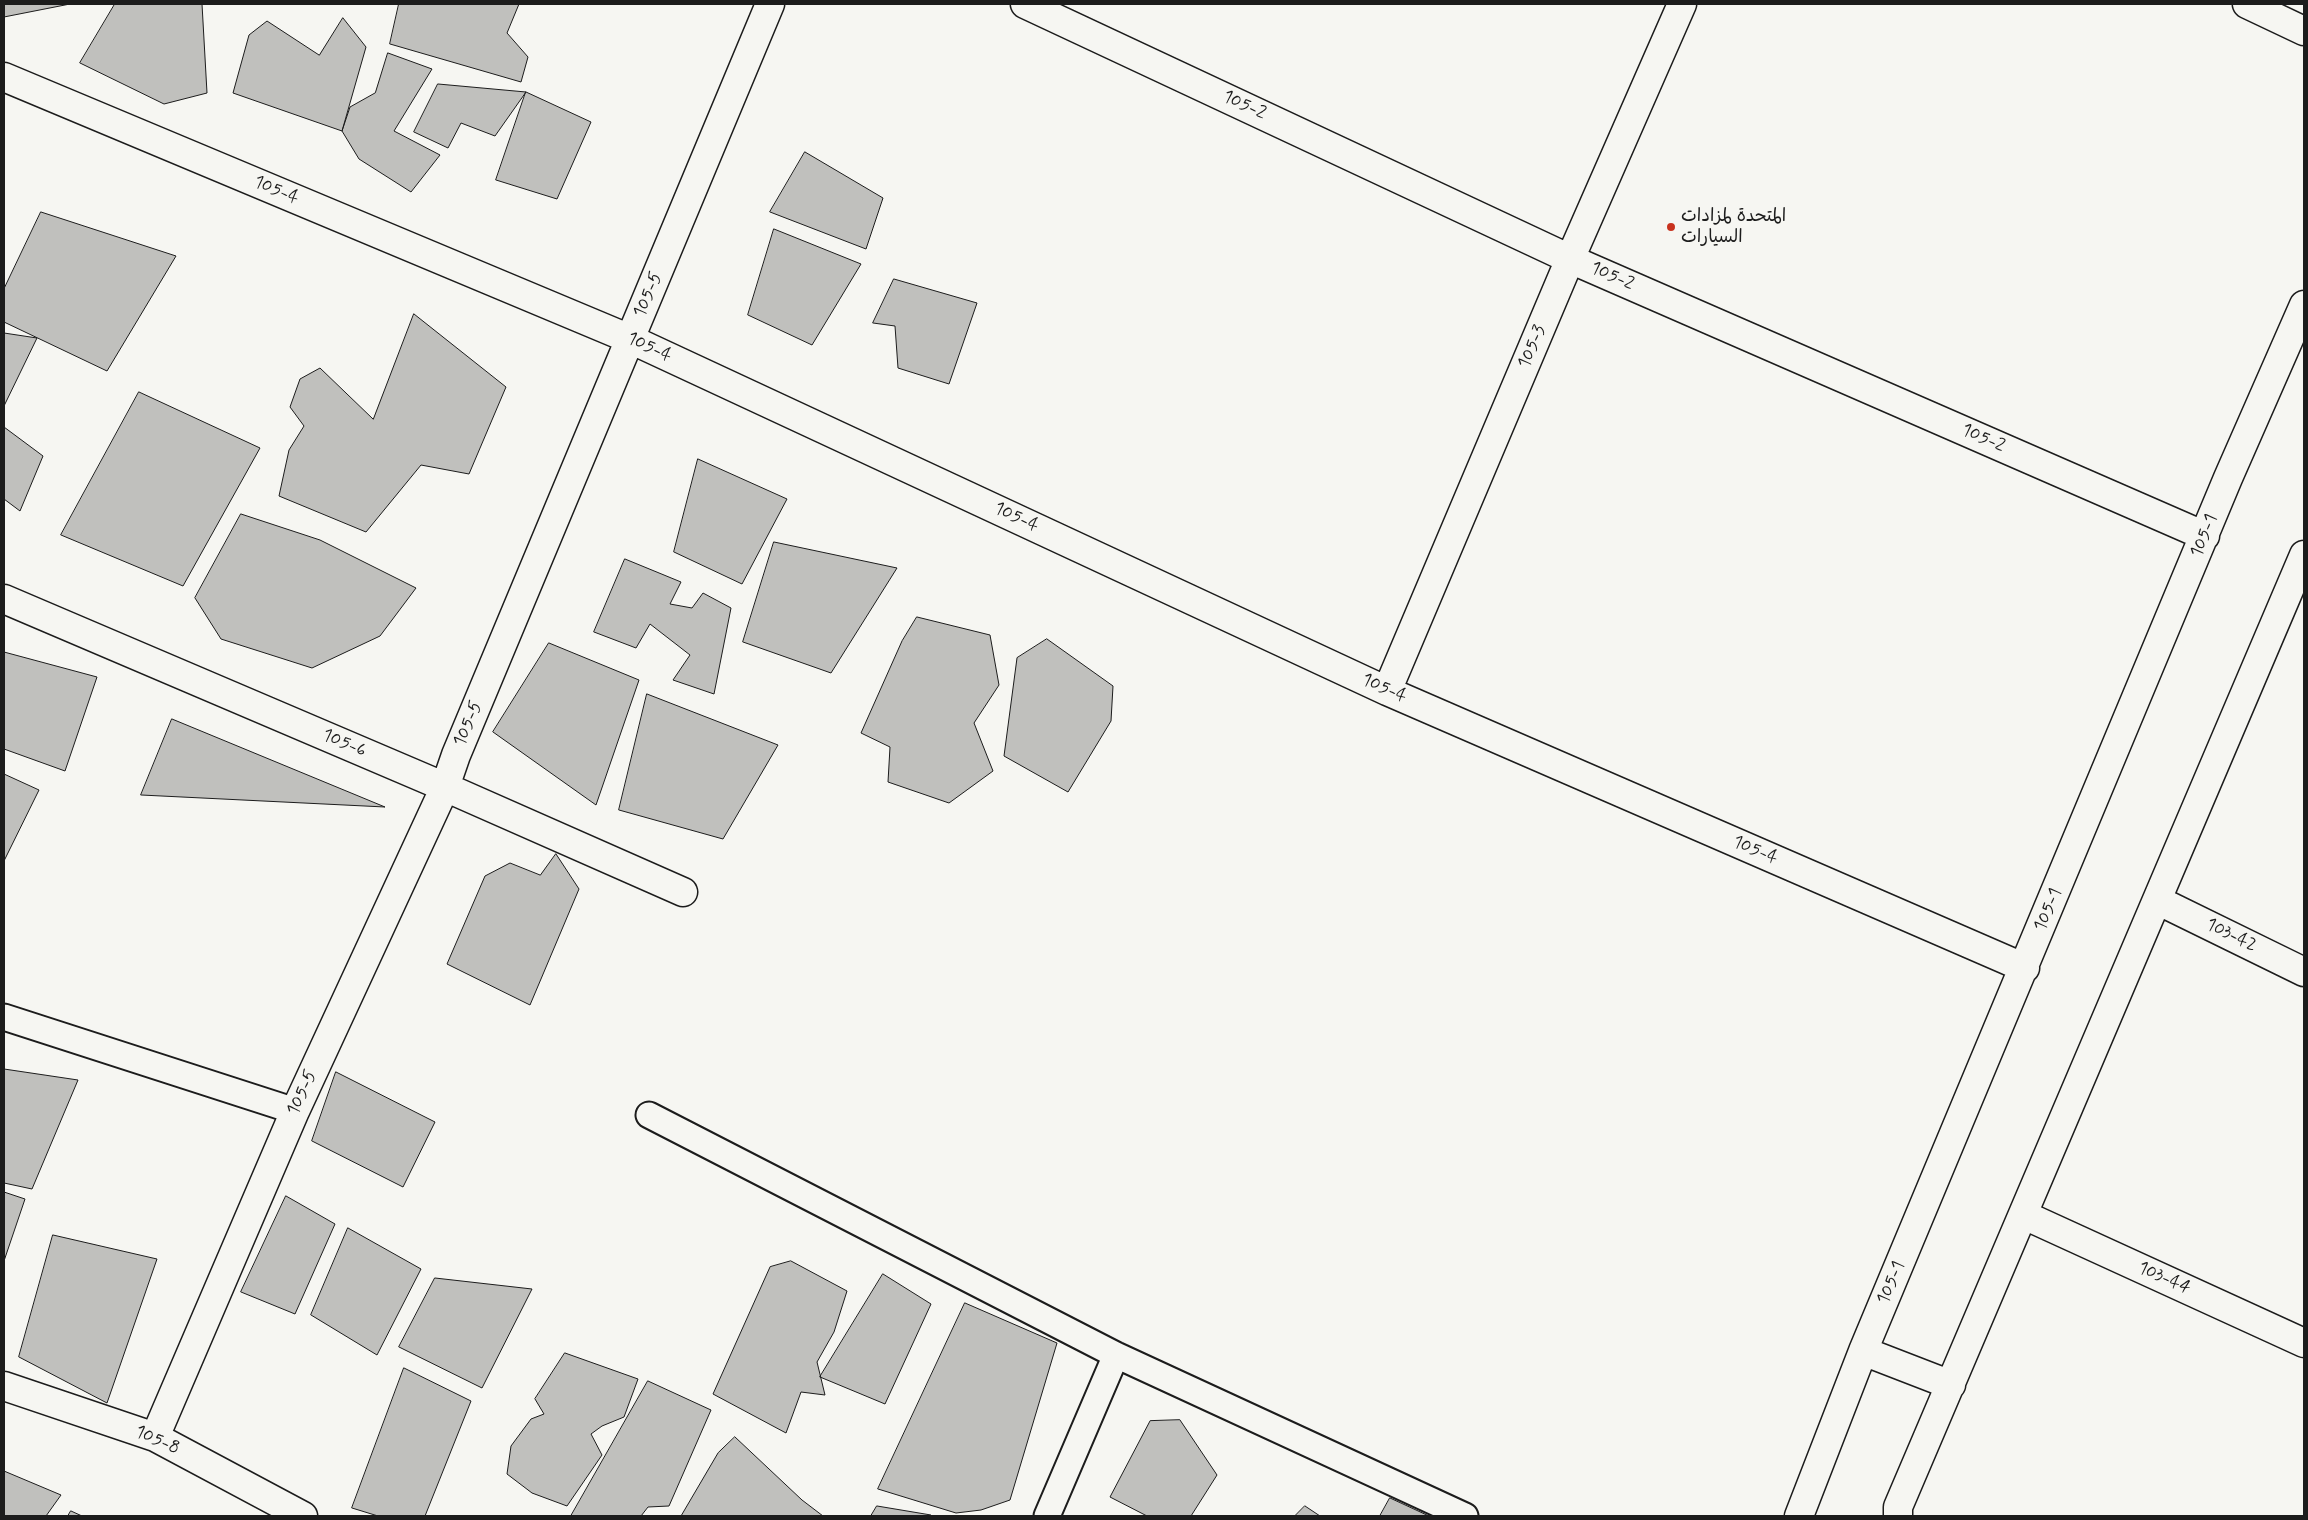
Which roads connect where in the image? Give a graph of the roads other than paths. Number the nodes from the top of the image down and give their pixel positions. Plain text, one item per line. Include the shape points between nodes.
1 (770, 4) edge
2 (1025, 4) edge
3 (1682, 4) edge
4 (2247, 4) edge
5 (2304, 31) edge
6 (4, 78) edge
7 (1570, 259) junction
8 (2304, 305) edge
9 (630, 339) junction
10 (2205, 536) junction
11 (2304, 555) edge
12 (4, 599) edge
13 (1387, 691) junction
14 (445, 787) junction
15 (683, 892) dead end
16 (2158, 900) junction
17 (2025, 968) junction
18 (2304, 972) edge
19 (4, 1017) edge
20 (295, 1111) junction
21 (650, 1115) dead end
22 (2024, 1215) junction
23 (2304, 1343) edge
24 (1863, 1351) junction
25 (1116, 1355) junction
26 (1951, 1385) junction
27 (4, 1386) edge
28 (155, 1438) junction
29 (303, 1516) edge
30 (1047, 1516) edge
31 (1465, 1516) edge
32 (1799, 1516) edge
33 (1898, 1516) edge

1 - 9 street, 105-5
2 - 7 street, 105-2
3 - 7 street, 105-3
4 - 5 street
6 - 9 street, 105-4
7 - 10 street, 105-2
7 - 13 street, 105-3
8 - 10 street, 105-1
9 - 13 street, 105-4
9 - 14 street, 105-5
10 - 17 street, 105-1
11 - 16 street
12 - 14 street, 105-6
13 - 17 street, 105-4
14 - 15 street, 105-6
14 - 20 street, 105-5
16 - 18 street, 103-42
16 - 22 street
17 - 24 street, 105-1
19 - 20 lane
20 - 28 street, 105-5
21 - 25 lane
22 - 23 street, 103-44
22 - 26 street
24 - 26 street
24 - 32 street, 105-1
25 - 30 lane
25 - 31 lane
26 - 33 street via 1898,1507
27 - 28 street, 105-8
28 - 29 street, 105-8

